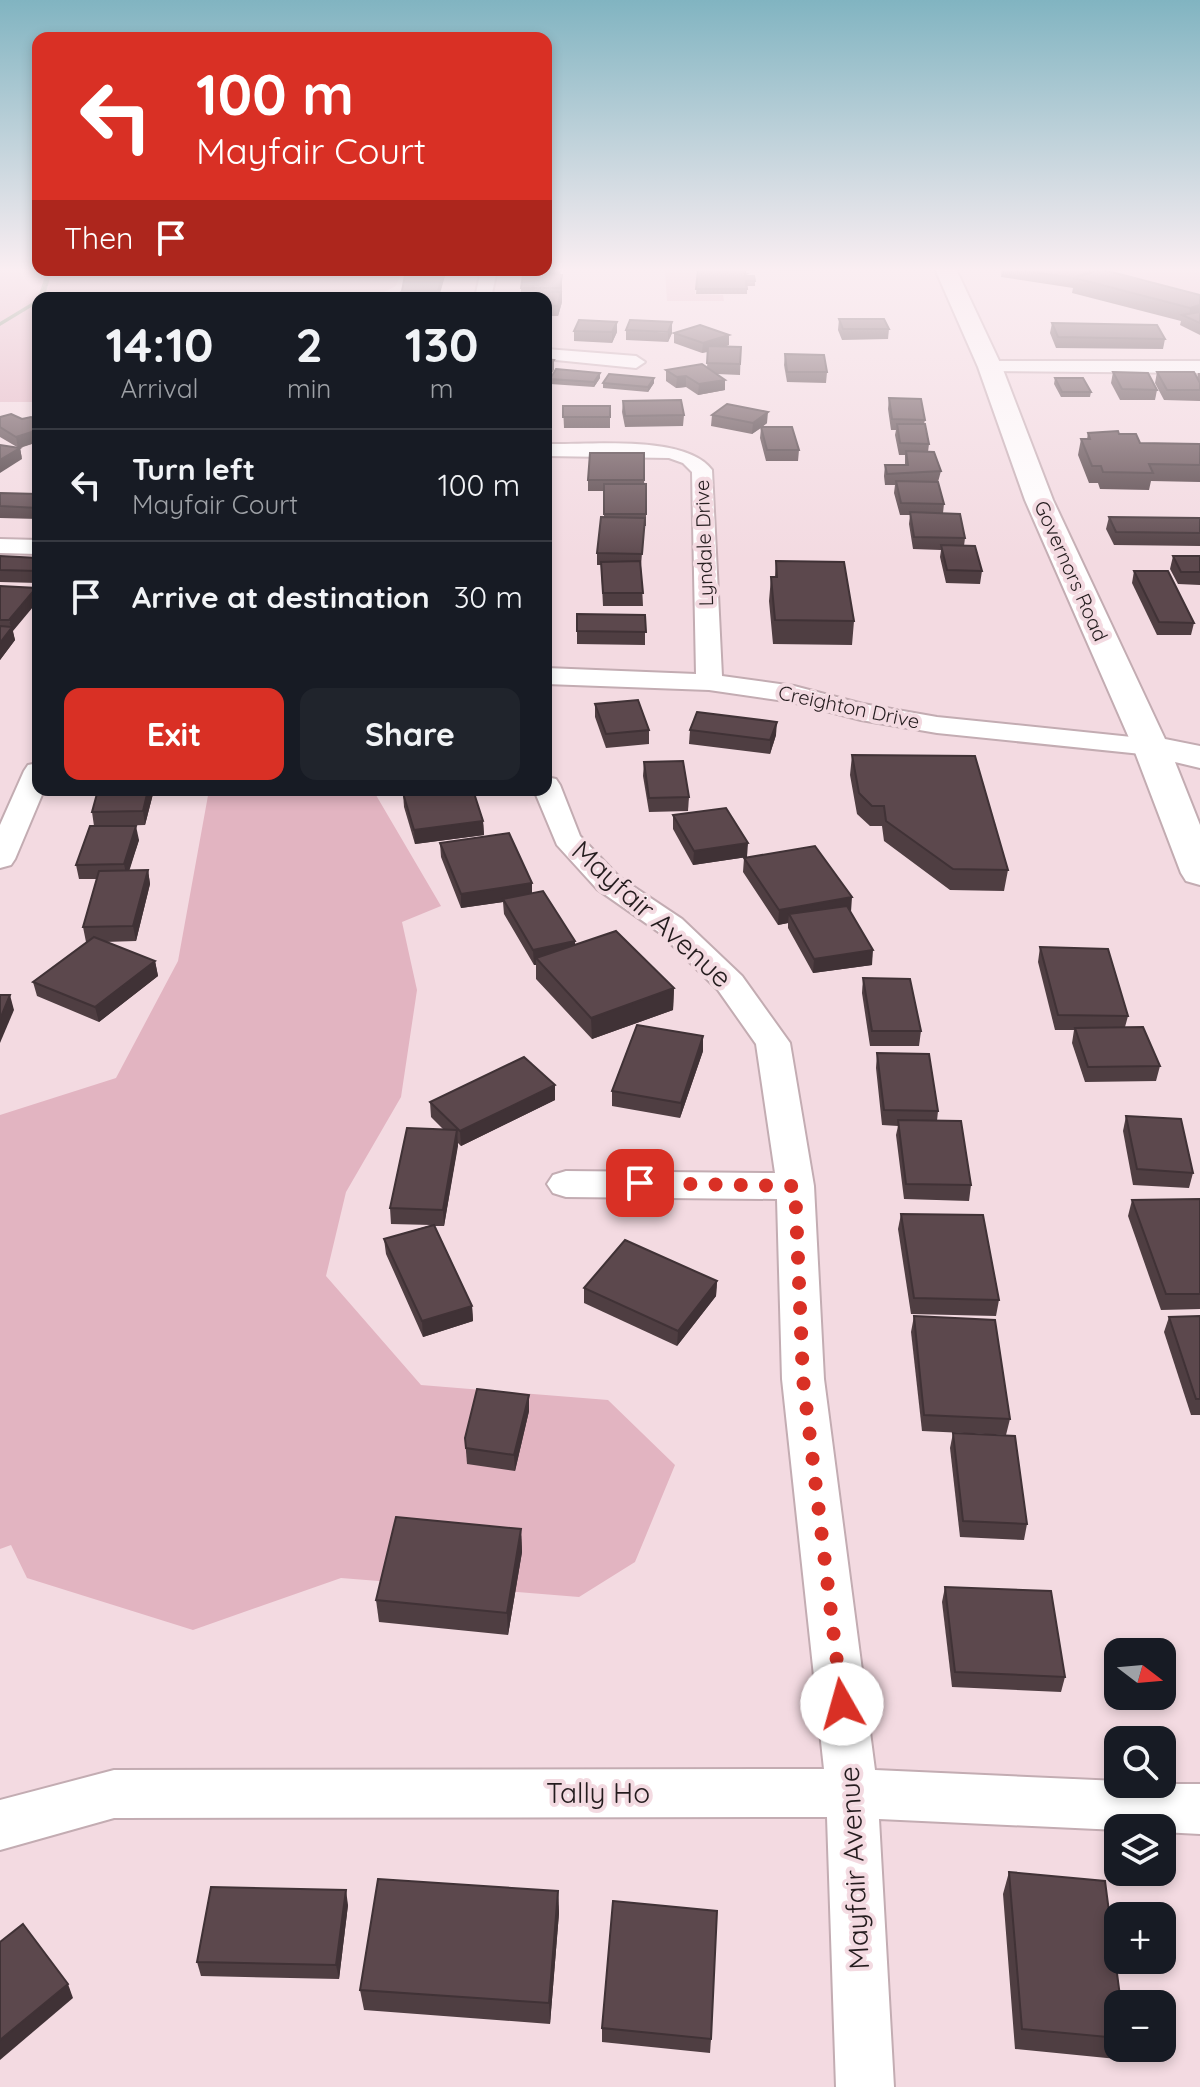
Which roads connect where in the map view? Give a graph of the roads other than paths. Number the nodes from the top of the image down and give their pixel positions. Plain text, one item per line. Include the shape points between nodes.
1 (990, 367) joint
2 (1200, 367) edge
3 (552, 450) edge
4 (0, 546) edge
5 (32, 547) edge
6 (552, 676) edge
7 (709, 682) junction
8 (1151, 747) junction
9 (1200, 757) edge
10 (32, 785) edge
11 (550, 796) edge
12 (0, 859) edge
13 (1200, 873) edge
14 (566, 1184) dead end
15 (795, 1186) junction
16 (852, 1793) junction
17 (1200, 1809) edge
18 (0, 1825) edge
19 (865, 2087) edge

1 - 2 street
1 - 8 main road, Governors Road via 1039,500
3 - 7 street, Lyndale Drive via 671,452 702,470
4 - 5 street
6 - 7 street, Creighton Drive
7 - 8 street, Creighton Drive via 937,725
8 - 9 main road
8 - 13 main road, Governors Road
10 - 12 street
11 - 15 street, Mayfair Avenue via 567,839 608,883 671,926 730,983 773,1043
14 - 15 street
15 - 16 street, Mayfair Avenue via 803,1379
16 - 17 street, Tally Ho
16 - 18 street, Tally Ho via 114,1794
16 - 19 street, Mayfair Avenue

